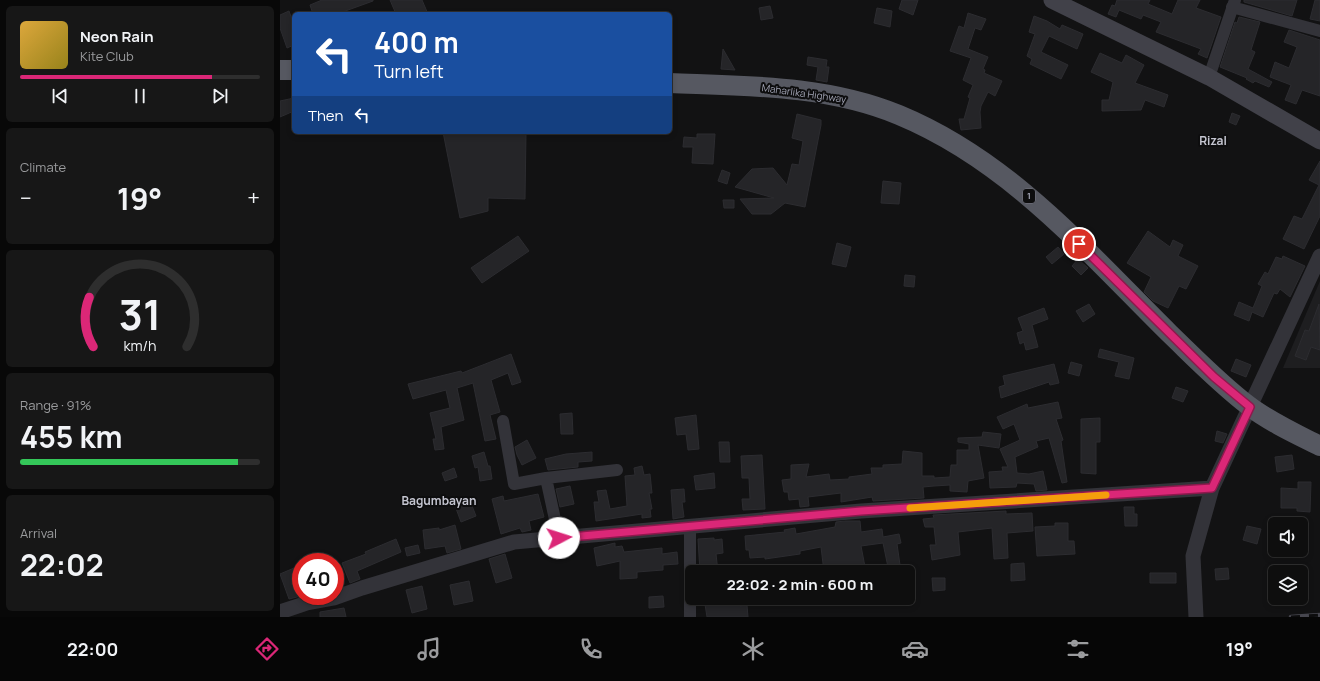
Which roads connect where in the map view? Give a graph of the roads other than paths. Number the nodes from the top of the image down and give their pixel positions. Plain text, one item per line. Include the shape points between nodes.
1 (1052, 0) edge
2 (1233, 4) edge
3 (1320, 30) edge
4 (280, 70) edge
5 (292, 70) edge
6 (1209, 76) junction
7 (672, 83) edge
8 (1320, 140) edge
9 (1320, 256) edge
10 (1250, 407) junction
11 (503, 421) dead end
12 (1320, 446) edge
13 (617, 470) dead end
14 (546, 478) junction
15 (1212, 488) junction
16 (690, 526) junction
17 (559, 538) junction
18 (280, 612) edge
19 (690, 617) edge
20 (1196, 617) edge

1 - 6 main road
2 - 3 street
2 - 6 street
4 - 5 highway
6 - 8 main road
7 - 10 highway, Maharlika Highway / 1 via 773,86 846,98 898,115 949,139 996,169 1041,206 1214,377
9 - 10 street
10 - 12 highway, Maharlika Highway / 1
10 - 15 street
11 - 14 street via 514,484
13 - 14 street
14 - 17 street
15 - 16 street via 861,511
15 - 20 street via 1193,556
16 - 17 street
16 - 19 street
17 - 18 street via 514,542 334,598

